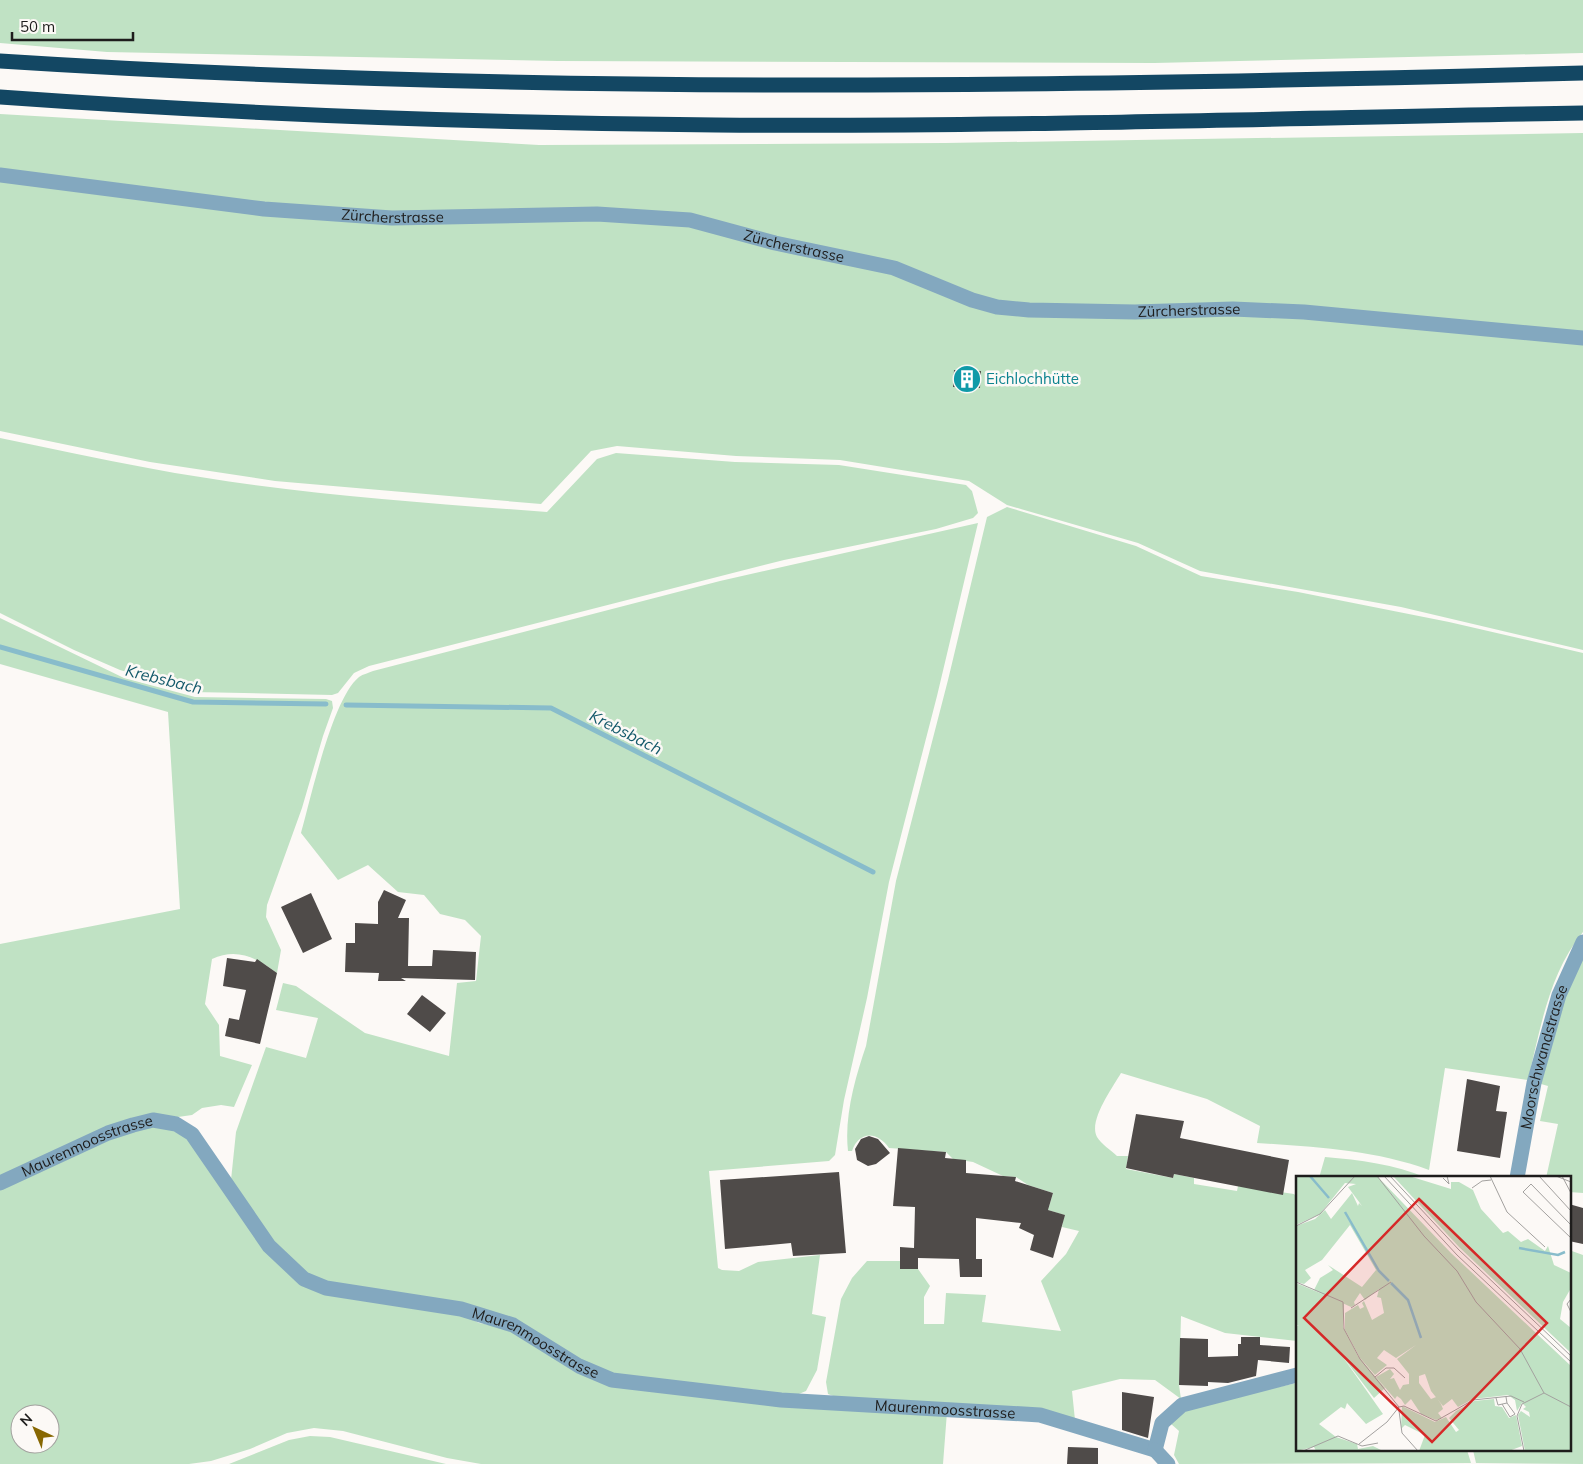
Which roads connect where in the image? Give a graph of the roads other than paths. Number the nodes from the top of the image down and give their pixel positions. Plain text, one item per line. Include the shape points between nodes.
1 (0, 61) edge
2 (1583, 73) edge
3 (0, 97) edge
4 (1583, 113) edge
5 (0, 175) edge
6 (1583, 338) edge
7 (1583, 942) edge
8 (1517, 1176) edge
9 (0, 1183) edge
10 (1296, 1375) edge
11 (1155, 1450) junction
12 (1168, 1464) edge

1 - 2 highway via 350,78 696,85 1081,84
3 - 4 highway via 374,118 716,125 1086,123
5 - 6 street, Zürcherstrasse via 264,209 383,218 597,214 690,220 775,243 894,268 997,308 1304,312
7 - 8 street, Moorschwandstrasse via 1558,995 1536,1074
9 - 11 street, Maurenmoosstrasse via 133,1124 154,1120 176,1124 192,1134 269,1246 304,1279 326,1288 461,1309 513,1325 579,1366 612,1380 781,1400 1040,1415
10 - 11 street via 1182,1405 1162,1423
11 - 12 street

